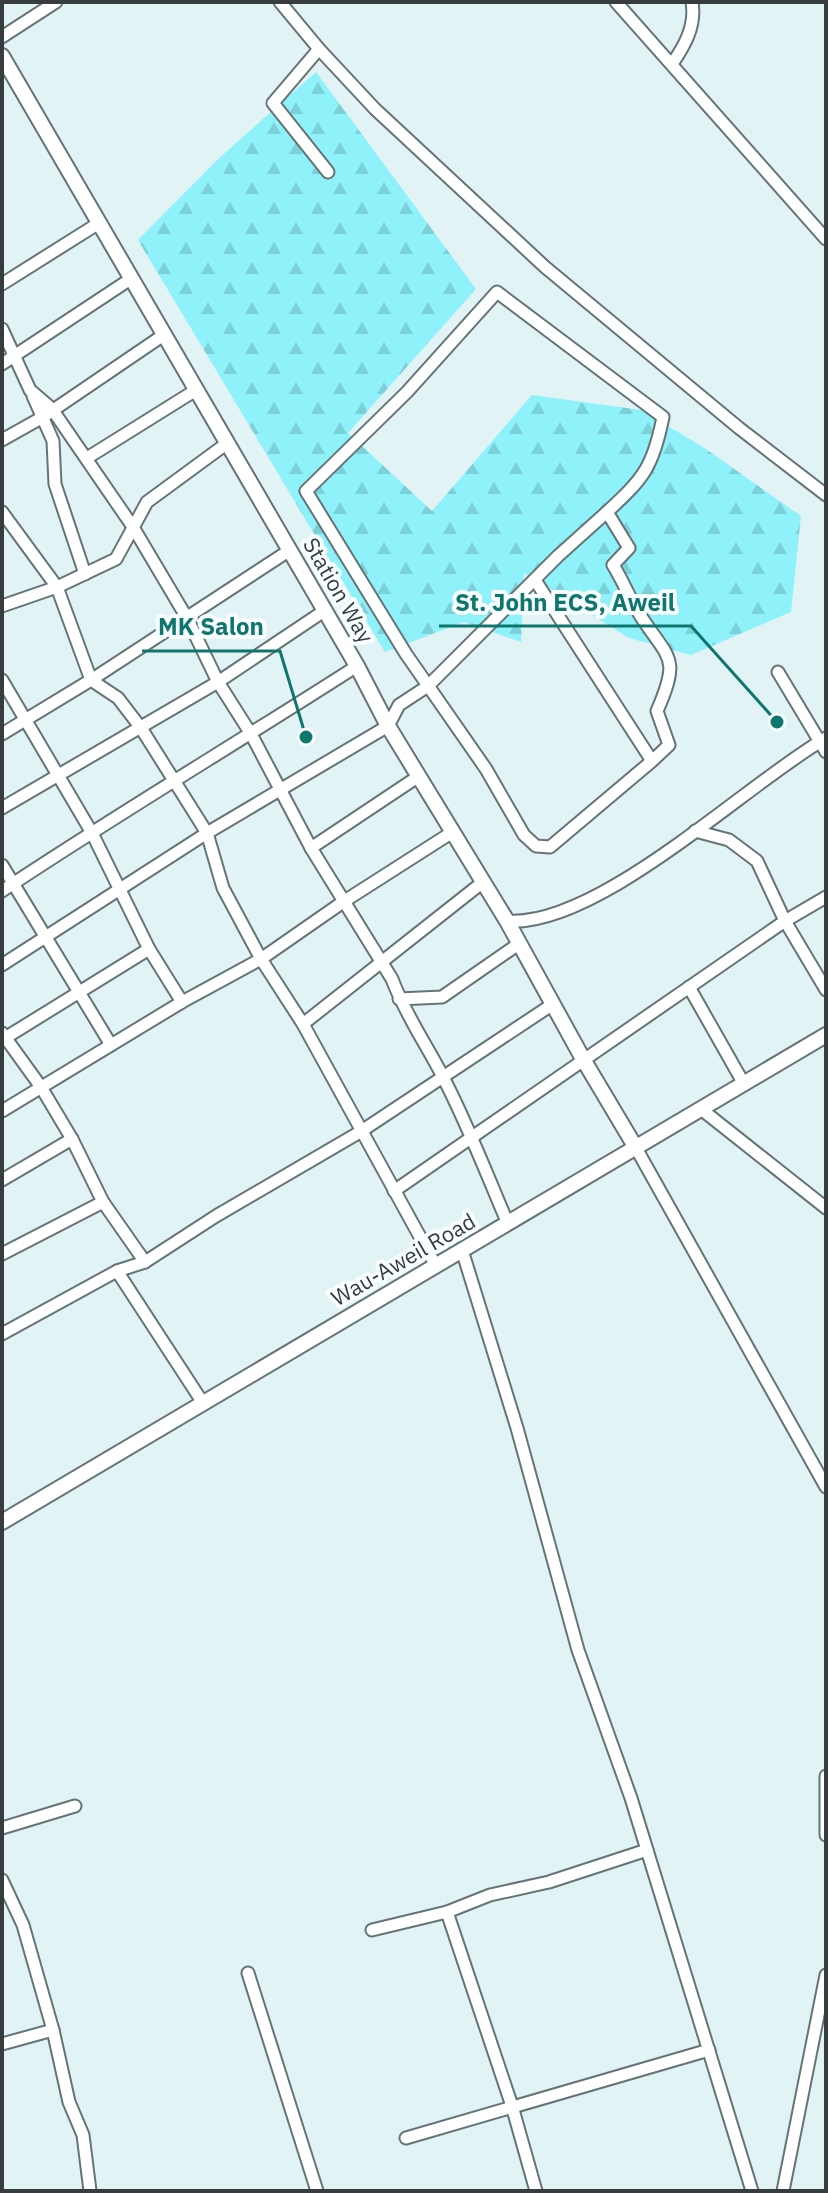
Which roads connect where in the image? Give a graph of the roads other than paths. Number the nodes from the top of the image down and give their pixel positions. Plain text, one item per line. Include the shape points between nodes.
1 (56, 2) edge
2 (280, 2) edge
3 (616, 2) edge
4 (692, 2) edge
5 (2, 37) edge
6 (319, 49) junction
7 (2, 56) edge
8 (672, 64) junction
9 (328, 172) dead end
10 (99, 223) junction
11 (826, 239) edge
12 (132, 278) junction
13 (2, 284) edge
14 (2, 329) edge
15 (165, 334) junction
16 (15, 355) junction
17 (2, 364) edge
18 (196, 390) junction
19 (48, 413) junction
20 (2, 440) edge
21 (226, 444) junction
22 (87, 458) junction
23 (826, 495) edge
24 (2, 512) edge
25 (607, 512) junction
26 (133, 527) junction
27 (290, 550) junction
28 (85, 574) junction
29 (535, 580) junction
30 (57, 587) junction
31 (2, 606) edge
32 (324, 611) junction
33 (187, 618) junction
34 (357, 666) junction
35 (778, 672) dead end
36 (2, 680) edge
37 (91, 680) junction
38 (218, 682) junction
39 (428, 686) junction
40 (25, 719) junction
41 (388, 726) junction
42 (141, 728) junction
43 (2, 734) edge
44 (251, 734) junction
45 (824, 744) edge
46 (652, 761) junction
47 (419, 776) junction
48 (59, 777) junction
49 (172, 780) junction
50 (281, 791) junction
51 (2, 808) edge
52 (695, 831) junction
53 (92, 833) junction
54 (207, 833) junction
55 (451, 833) junction
56 (311, 848) junction
57 (2, 865) edge
58 (483, 882) junction
59 (13, 883) junction
60 (120, 888) junction
61 (2, 891) edge
62 (826, 897) edge
63 (343, 902) junction
64 (507, 921) junction
65 (785, 921) junction
66 (45, 935) junction
67 (520, 943) junction
68 (149, 949) junction
69 (261, 959) junction
70 (381, 962) junction
71 (2, 965) edge
72 (689, 987) junction
73 (826, 990) edge
74 (78, 991) junction
75 (399, 999) junction
76 (182, 1002) junction
77 (553, 1004) junction
78 (303, 1024) junction
79 (3, 1035) edge
80 (826, 1035) edge
81 (111, 1045) junction
82 (583, 1059) junction
83 (443, 1076) junction
84 (744, 1084) junction
85 (41, 1087) junction
86 (701, 1109) junction
87 (2, 1111) edge
88 (360, 1132) junction
89 (471, 1136) junction
90 (72, 1139) junction
91 (636, 1148) junction
92 (2, 1180) edge
93 (394, 1191) junction
94 (103, 1202) junction
95 (826, 1208) edge
96 (508, 1224) junction
97 (462, 1250) junction
98 (2, 1254) edge
99 (145, 1262) junction
100 (436, 1266) junction
101 (117, 1271) junction
102 (2, 1334) edge
103 (203, 1403) junction
104 (826, 1487) edge
105 (2, 1522) edge
106 (826, 1776) edge
107 (75, 1806) dead end
108 (2, 1828) edge
109 (826, 1835) edge
110 (647, 1850) junction
111 (2, 1880) edge
112 (447, 1912) junction
113 (372, 1930) dead end
114 (248, 1973) dead end
115 (826, 1975) edge
116 (53, 2030) junction
117 (2, 2044) edge
118 (709, 2050) junction
119 (512, 2106) junction
120 (406, 2138) dead end
121 (90, 2191) edge
122 (317, 2191) edge
123 (536, 2191) edge
124 (752, 2191) edge
125 (783, 2191) edge

1 - 5 street
2 - 6 street
3 - 8 street
4 - 8 street via 686,43
6 - 9 street via 273,103
6 - 23 street via 375,109 545,267
7 - 10 main road, Station Way
8 - 11 street
10 - 12 main road, Station Way
10 - 13 street
12 - 15 main road, Station Way
12 - 16 street
14 - 16 street
15 - 18 main road, Station Way
15 - 19 street
16 - 17 street
16 - 19 street via 30,390
18 - 21 main road, Station Way
18 - 22 street
19 - 20 street
19 - 22 street
19 - 28 street via 55,484
21 - 26 street via 147,502
21 - 27 main road, Station Way
22 - 26 street
24 - 30 street
25 - 29 street
25 - 39 street via 637,484 656,453 663,417 497,292 407,392 306,491
25 - 46 street via 629,548 613,565 668,653 671,679 657,711 669,745
26 - 28 street via 116,559
26 - 33 street
27 - 32 main road, Station Way
27 - 33 street
28 - 30 street
29 - 39 street
29 - 46 street
30 - 31 street
30 - 37 street
32 - 34 main road, Station Way
32 - 38 street
33 - 37 street
33 - 38 street
34 - 41 main road, Station Way
34 - 44 street
35 - 45 street
36 - 40 street
37 - 40 street
37 - 42 street via 118,698
38 - 42 street
38 - 44 street
39 - 41 street via 399,705
39 - 46 street via 536,846 550,847
40 - 43 street
40 - 48 street
41 - 47 main road, Station Way
41 - 50 street
42 - 48 street
42 - 49 street
44 - 49 street
44 - 50 street
45 - 52 street
47 - 55 main road, Station Way
47 - 56 street
48 - 51 street
48 - 53 street
49 - 53 street
49 - 54 street
50 - 54 street
50 - 56 street
52 - 64 street via 568,910
52 - 65 street via 729,840 757,861
53 - 59 street
53 - 60 street
54 - 60 street
54 - 69 street via 223,888
55 - 58 main road, Station Way
55 - 63 street
56 - 63 street
57 - 59 street
58 - 64 main road, Station Way
58 - 70 street
59 - 61 street
59 - 66 street
60 - 66 street
60 - 68 street
62 - 65 street
63 - 69 street
63 - 70 street
64 - 67 main road, Station Way
65 - 72 street
65 - 73 street
66 - 71 street
66 - 74 street
67 - 75 street via 442,997
67 - 77 main road, Station Way
68 - 74 street
68 - 76 street
69 - 76 street
69 - 78 street
70 - 75 street
70 - 78 street
72 - 82 street
72 - 84 street
74 - 79 street
74 - 81 street
75 - 83 street
76 - 81 street
77 - 82 main road, Station Way
77 - 83 street
78 - 88 street
79 - 85 street
80 - 84 main road, Wau-Aweil Road
81 - 85 street
82 - 89 street
82 - 91 main road, Station Way
83 - 88 street
83 - 89 street
84 - 86 main road, Wau-Aweil Road
85 - 87 street
85 - 90 street
86 - 91 main road, Wau-Aweil Road
86 - 95 street
88 - 93 street
88 - 99 street
89 - 93 street
89 - 96 street
90 - 92 street
90 - 94 street
91 - 96 main road, Wau-Aweil Road
91 - 104 street
93 - 100 street
94 - 98 street
94 - 99 street
96 - 97 main road, Wau-Aweil Road
97 - 100 main road, Wau-Aweil Road
97 - 110 street via 578,1650
99 - 101 street
100 - 103 main road, Wau-Aweil Road
101 - 102 street
101 - 103 street
103 - 105 main road, Wau-Aweil Road
106 - 109 street
107 - 108 street
110 - 112 street
110 - 118 street
111 - 116 street via 23,1925
112 - 113 street
112 - 119 street
114 - 122 street
115 - 125 street
116 - 117 street
116 - 121 street via 69,2102 83,2135
118 - 119 street
118 - 124 street
119 - 120 street
119 - 123 street

